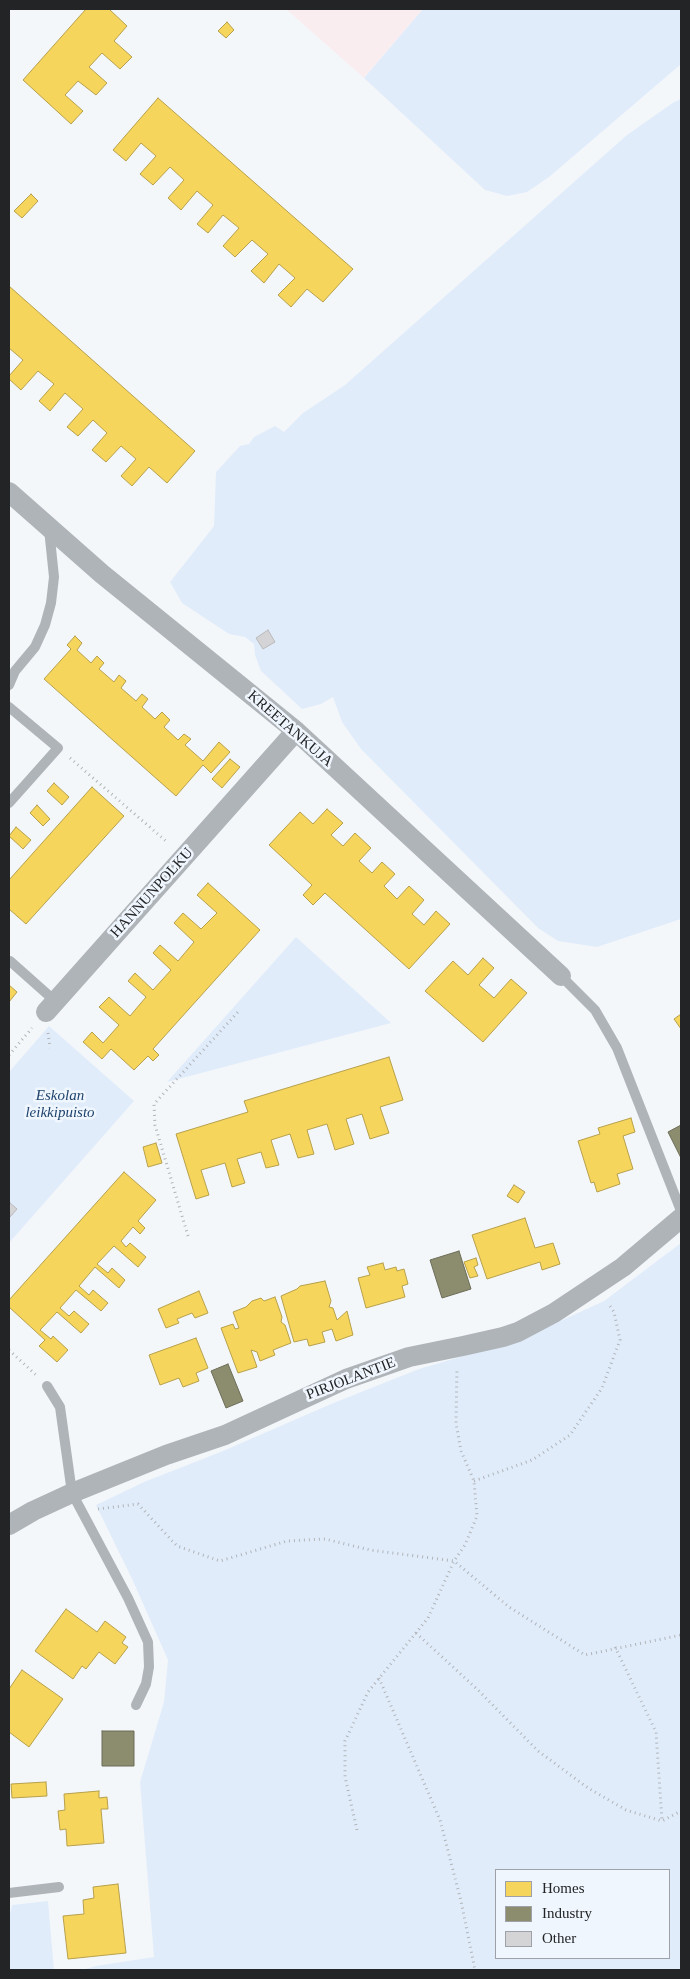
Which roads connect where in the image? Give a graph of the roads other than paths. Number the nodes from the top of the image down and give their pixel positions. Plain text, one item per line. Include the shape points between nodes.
1 (9, 492) edge
2 (49, 528) junction
3 (9, 685) edge
4 (9, 707) edge
5 (296, 731) junction
6 (9, 803) edge
7 (9, 962) edge
8 (561, 976) joint
9 (50, 1007) joint
10 (681, 1211) edge
11 (681, 1218) edge
12 (48, 1386) road end
13 (72, 1493) junction
14 (9, 1525) edge
15 (136, 1705) dead end
16 (59, 1887) dead end
17 (9, 1893) edge

1 - 2 street, KREETANKUJA
2 - 3 lane via 54,576 51,603 35,647
2 - 5 street, KREETANKUJA
4 - 6 lane via 58,748
5 - 8 street, KREETANKUJA
5 - 9 street, HANNUNPOLKU
7 - 9 lane
8 - 10 lane via 595,1010 617,1048
11 - 13 street, PIRJOLANTIE via 596,1286 518,1332 409,1357 346,1379 225,1435
12 - 13 lane via 60,1407
13 - 14 street, PIRJOLANTIE
13 - 15 lane via 148,1642 146,1684
16 - 17 lane

